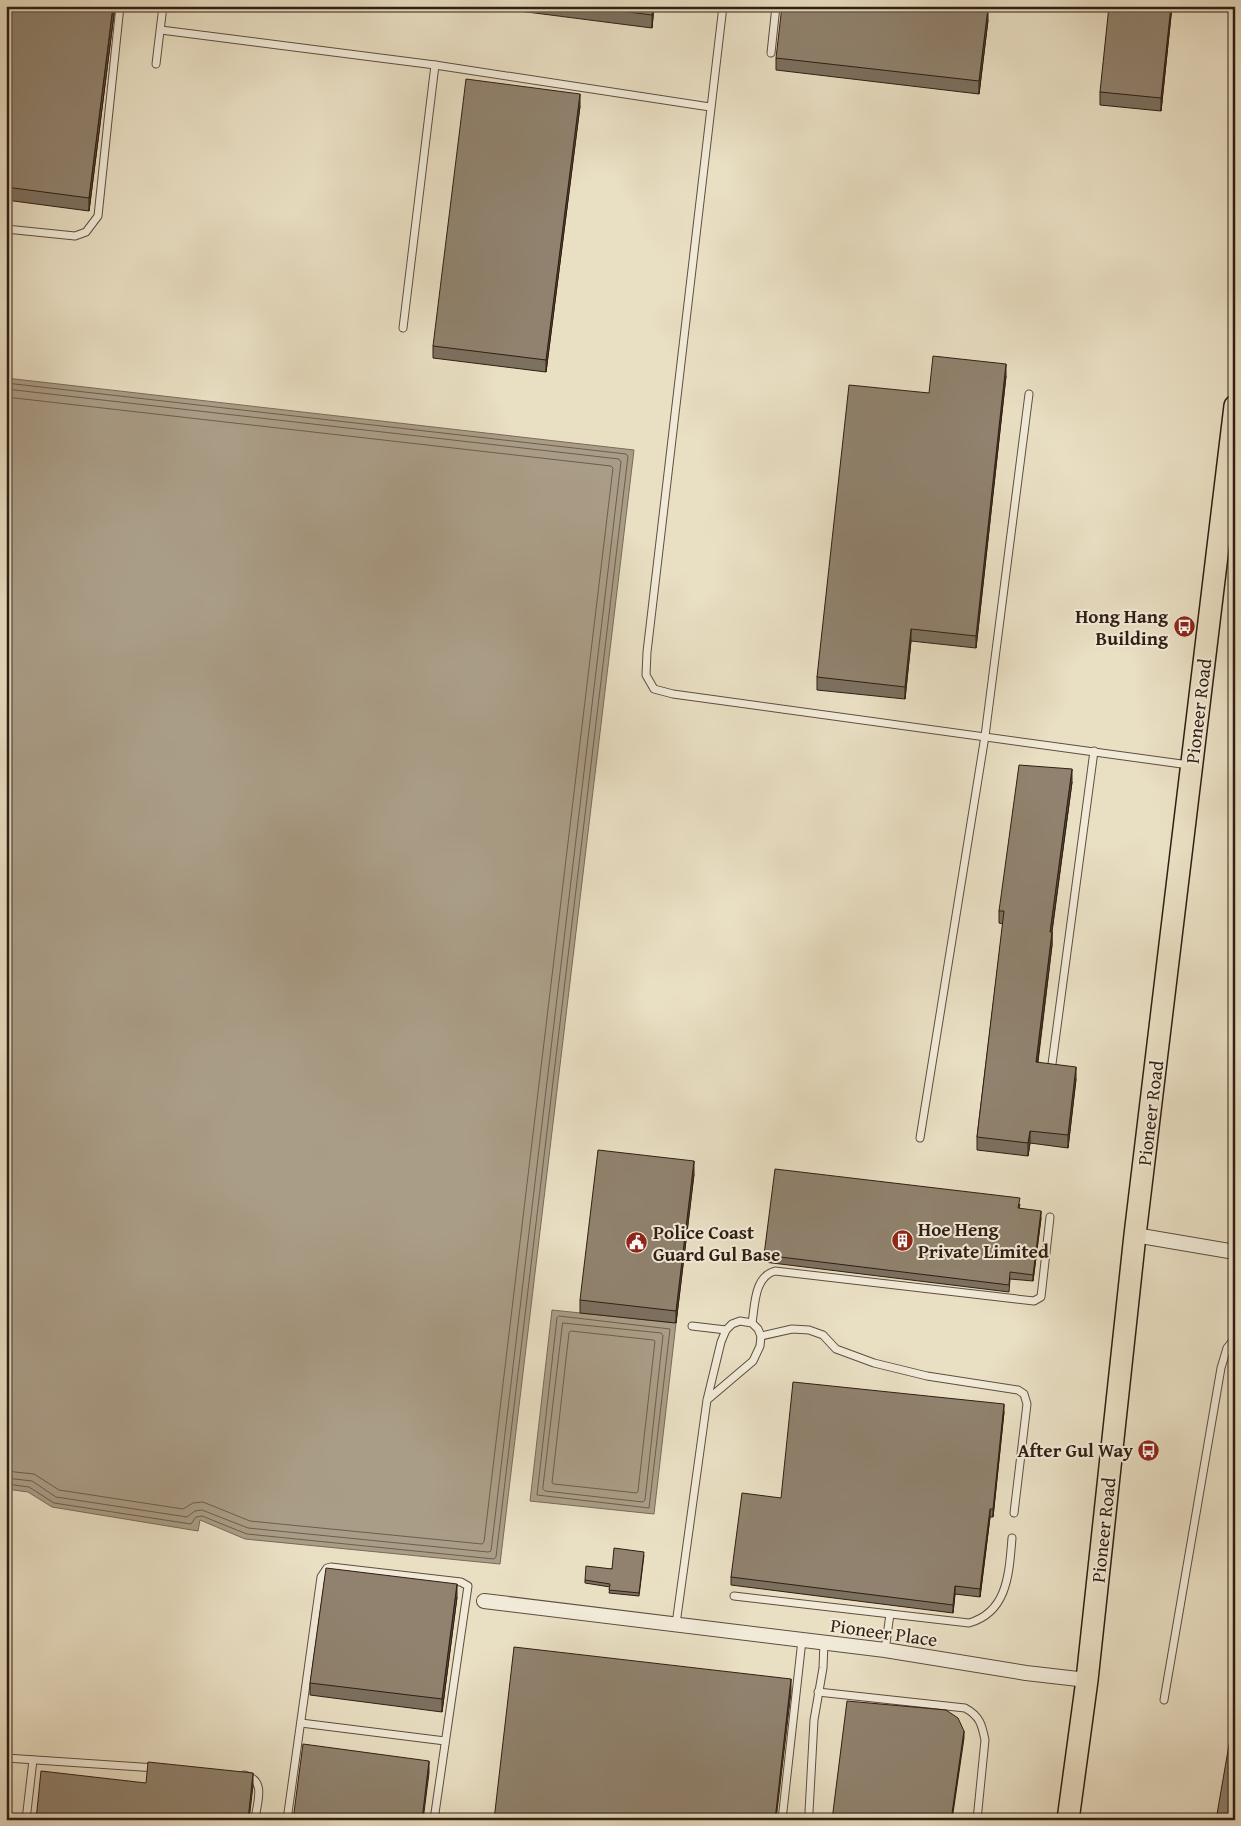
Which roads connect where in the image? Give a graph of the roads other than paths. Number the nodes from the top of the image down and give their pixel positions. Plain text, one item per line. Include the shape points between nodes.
1 (120, 6) edge
2 (163, 6) edge
3 (723, 6) edge
4 (776, 6) edge
5 (161, 30) junction
6 (771, 53) dead end
7 (156, 64) dead end
8 (435, 65) junction
9 (710, 107) junction
10 (6, 229) edge
11 (403, 328) dead end
12 (1029, 394) dead end
13 (1235, 406) edge
14 (985, 736) junction
15 (1094, 751) junction
16 (1191, 765) junction
17 (1052, 1064) edge
18 (920, 1138) dead end
19 (1050, 1217) dead end
20 (1134, 1235) junction
21 (1235, 1252) edge
22 (752, 1323) junction
23 (692, 1326) dead end
24 (726, 1330) junction
25 (761, 1336) junction
26 (1235, 1338) edge
27 (707, 1400) junction
28 (1014, 1513) dead end
29 (1012, 1538) dead end
30 (734, 1596) dead end
31 (468, 1598) junction
32 (484, 1601) joint
33 (890, 1614) junction
34 (676, 1624) junction
35 (802, 1640) junction
36 (824, 1642) junction
37 (885, 1650) junction
38 (1086, 1680) junction
39 (818, 1692) junction
40 (1164, 1700) dead end
41 (301, 1723) junction
42 (445, 1741) junction
43 (6, 1758) edge
44 (33, 1760) junction
45 (168, 1769) edge
46 (236, 1774) edge
47 (809, 1812) dead end
48 (26, 1820) edge
49 (256, 1820) edge
50 (286, 1820) edge
51 (434, 1820) edge
52 (782, 1820) edge
53 (978, 1820) edge
54 (1068, 1820) edge

1 - 10 lane via 98,216 86,232 75,236
2 - 5 lane
3 - 9 lane
4 - 6 lane
5 - 7 lane
5 - 8 lane
8 - 9 lane
8 - 11 lane
9 - 14 lane via 646,675 654,689 673,694
12 - 14 lane
13 - 16 main road, Pioneer Road
14 - 15 lane
14 - 18 lane
15 - 16 lane
15 - 17 lane
16 - 20 main road, Pioneer Road
19 - 22 lane via 1039,1300 775,1271 768,1273 760,1283
20 - 21 street
20 - 38 main road, Pioneer Road
22 - 24 lane via 740,1321
22 - 25 lane
23 - 24 lane
24 - 27 lane
25 - 27 lane via 753,1361
25 - 28 lane via 792,1329 809,1330 823,1335 836,1349 874,1363 927,1376 1018,1390 1024,1394 1027,1404
26 - 40 lane via 1222,1368
27 - 34 lane
29 - 33 lane via 1010,1567 1002,1598 980,1620 969,1623
30 - 33 lane
31 - 32 lane
31 - 41 lane via 468,1586 462,1582 327,1568 321,1577
31 - 42 lane
32 - 34 street, Pioneer Place
33 - 37 lane
34 - 35 street, Pioneer Place
35 - 36 street, Pioneer Place
35 - 52 lane
36 - 37 street, Pioneer Place
36 - 39 lane
37 - 38 street, Pioneer Place
38 - 54 main road, Pioneer Road
39 - 47 lane
39 - 53 lane via 966,1708 976,1714 985,1740
41 - 42 lane
41 - 50 lane
42 - 51 lane
43 - 44 lane
44 - 45 lane
44 - 48 lane
46 - 49 lane via 258,1781

